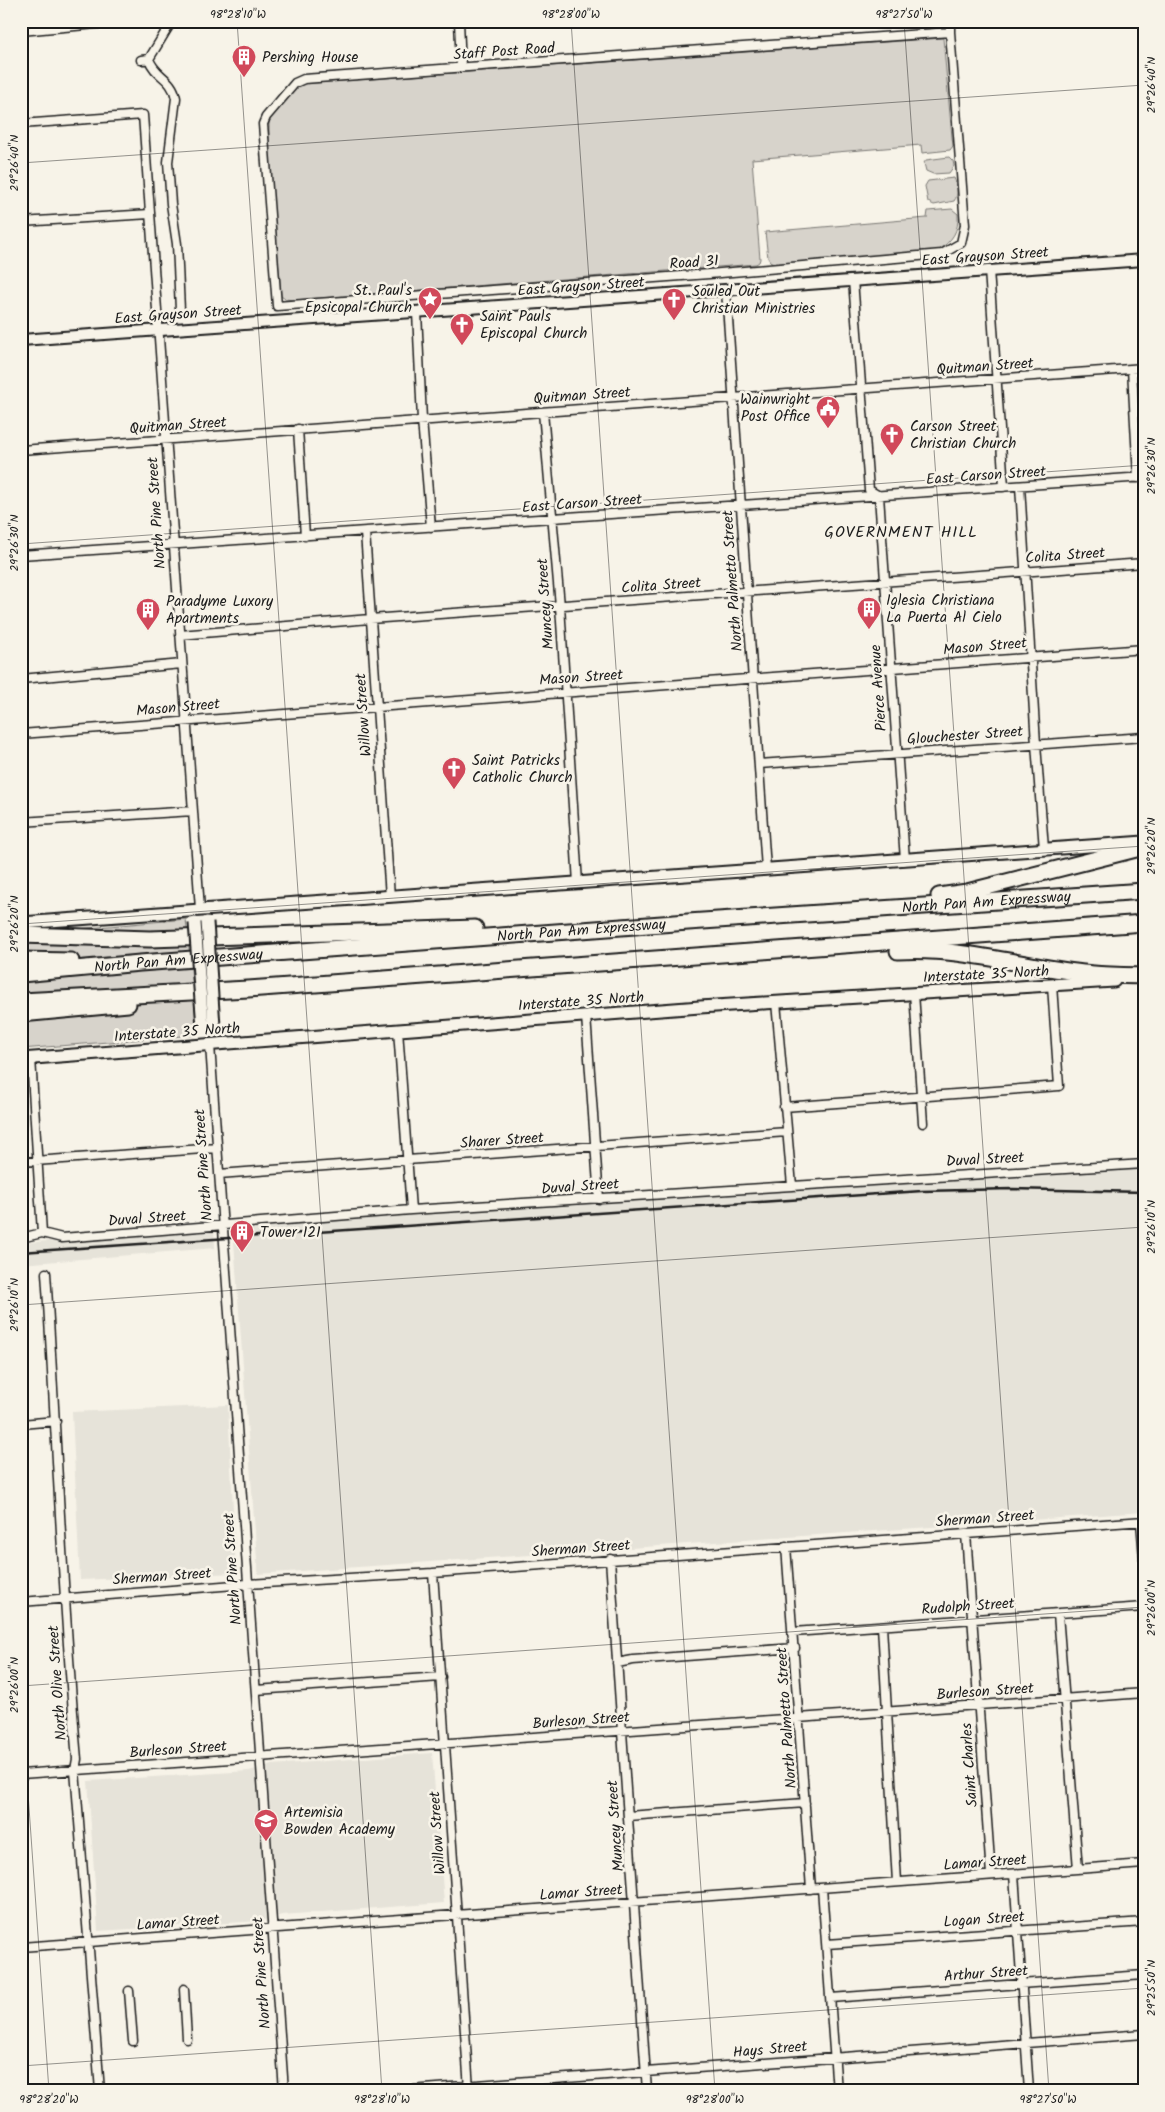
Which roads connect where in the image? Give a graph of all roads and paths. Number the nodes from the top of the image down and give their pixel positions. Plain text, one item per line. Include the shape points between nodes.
1 (129, 21) edge
2 (172, 21) edge
3 (458, 21) edge
4 (950, 21) edge
5 (21, 31) edge
6 (950, 32) junction
7 (461, 67) junction
8 (21, 124) edge
9 (150, 214) junction
10 (21, 222) edge
11 (1144, 260) edge
12 (989, 270) junction
13 (853, 280) junction
14 (726, 290) junction
15 (277, 306) joint
16 (180, 310) dead end
17 (417, 312) junction
18 (158, 330) junction
19 (21, 340) edge
20 (1144, 368) edge
21 (1132, 369) junction
22 (997, 380) junction
23 (861, 388) junction
24 (734, 398) junction
25 (544, 412) junction
26 (422, 420) junction
27 (298, 429) junction
28 (166, 440) junction
29 (21, 450) edge
30 (1141, 478) edge
31 (1020, 486) junction
32 (1004, 487) junction
33 (879, 496) junction
34 (741, 506) junction
35 (552, 518) junction
36 (431, 527) junction
37 (365, 532) junction
38 (305, 536) junction
39 (174, 545) junction
40 (21, 556) edge
41 (1144, 563) edge
42 (1025, 572) junction
43 (884, 582) junction
44 (746, 592) junction
45 (560, 606) junction
46 (370, 619) junction
47 (180, 635) junction
48 (1144, 649) edge
49 (1030, 656) junction
50 (182, 664) junction
51 (891, 667) junction
52 (752, 677) junction
53 (21, 679) edge
54 (564, 692) junction
55 (376, 706) junction
56 (186, 720) junction
57 (21, 734) edge
58 (1144, 737) edge
59 (1036, 744) junction
60 (896, 754) junction
61 (758, 764) junction
62 (193, 811) junction
63 (21, 822) edge
64 (1144, 842) edge
65 (1144, 848) edge
66 (1044, 849) junction
67 (905, 860) junction
68 (766, 869) junction
69 (578, 884) junction
70 (1144, 891) edge
71 (390, 897) junction
72 (200, 908) junction
73 (688, 922) junction
74 (21, 923) edge
75 (1144, 923) edge
76 (576, 931) junction
77 (21, 936) edge
78 (664, 958) junction
79 (21, 960) edge
80 (140, 963) junction
81 (21, 974) edge
82 (1144, 977) edge
83 (1052, 985) junction
84 (248, 989) junction
85 (914, 993) junction
86 (21, 1001) edge
87 (776, 1002) junction
88 (21, 1014) edge
89 (586, 1016) junction
90 (398, 1030) junction
91 (210, 1045) junction
92 (26, 1059) edge
93 (921, 1096) junction
94 (784, 1107) junction
95 (923, 1123) dead end
96 (787, 1132) junction
97 (596, 1147) junction
98 (217, 1148) junction
99 (37, 1161) junction
100 (406, 1161) junction
101 (21, 1162) edge
102 (1144, 1164) edge
103 (219, 1174) junction
104 (792, 1186) junction
105 (599, 1199) junction
106 (410, 1210) junction
107 (222, 1226) junction
108 (42, 1233) junction
109 (21, 1238) edge
110 (46, 1273) dead end
111 (56, 1421) junction
112 (21, 1424) edge
113 (1142, 1521) edge
114 (966, 1534) junction
115 (786, 1546) junction
116 (610, 1560) junction
117 (1144, 1560) edge
118 (434, 1573) junction
119 (247, 1584) junction
120 (65, 1597) junction
121 (21, 1602) edge
122 (1144, 1607) edge
123 (1058, 1614) junction
124 (972, 1620) junction
125 (882, 1626) junction
126 (793, 1632) junction
127 (795, 1648) junction
128 (617, 1662) junction
129 (441, 1677) junction
130 (256, 1690) junction
131 (1144, 1693) edge
132 (1065, 1698) junction
133 (979, 1705) junction
134 (887, 1712) junction
135 (799, 1718) junction
136 (622, 1731) junction
137 (445, 1744) junction
138 (260, 1757) junction
139 (75, 1770) junction
140 (21, 1774) edge
141 (805, 1803) junction
142 (628, 1816) junction
143 (1144, 1864) edge
144 (1078, 1869) junction
145 (1014, 1874) junction
146 (991, 1875) junction
147 (897, 1882) junction
148 (822, 1888) junction
149 (811, 1889) junction
150 (634, 1902) junction
151 (457, 1915) junction
152 (1144, 1922) edge
153 (273, 1928) junction
154 (1018, 1931) junction
155 (88, 1942) junction
156 (827, 1944) junction
157 (21, 1947) edge
158 (1144, 1976) edge
159 (1022, 1984) junction
160 (184, 1989) dead end
161 (129, 1991) dead end
162 (831, 1998) junction
163 (1144, 2034) edge
164 (187, 2039) dead end
165 (133, 2041) dead end
166 (1026, 2042) junction
167 (835, 2057) junction
168 (646, 2072) junction
169 (469, 2088) edge
170 (100, 2091) edge
171 (284, 2091) edge
172 (398, 2091) edge
173 (647, 2091) edge
174 (837, 2091) edge
175 (1029, 2091) edge

1 - 5 street
2 - 16 street via 145,60 169,81 176,98 168,162
3 - 7 street
4 - 6 street
6 - 7 street, Staff Post Road
6 - 15 street, Road 31 via 965,233 960,244 939,255
7 - 15 street, Staff Post Road via 304,79 295,83 266,117 263,124
8 - 9 street, North Pine Street via 143,116
9 - 10 street
9 - 18 street, North Pine Street
11 - 12 street, East Grayson Street
12 - 13 street, East Grayson Street
12 - 22 street
13 - 14 street, East Grayson Street
13 - 23 street, Pierce Avenue
14 - 17 street, East Grayson Street
14 - 24 street, North Palmetto Street
17 - 18 street, East Grayson Street
17 - 26 street
18 - 19 street, East Grayson Street
18 - 28 street, North Pine Street
20 - 21 street, Quitman Street
21 - 22 street, Quitman Street
21 - 30 street
22 - 23 street, Quitman Street
22 - 32 street
23 - 24 street, Quitman Street
23 - 33 street, Pierce Avenue via 869,490
24 - 25 street, Quitman Street
24 - 34 street, North Palmetto Street
25 - 26 street, Quitman Street
25 - 35 street, Muncey Street
26 - 27 street, Quitman Street
26 - 36 street
27 - 28 street, Quitman Street
27 - 38 street
28 - 29 street, Quitman Street
28 - 39 street, North Pine Street
30 - 31 street, East Carson Street
31 - 32 street, East Carson Street
31 - 42 street
32 - 33 street, East Carson Street
33 - 34 street, East Carson Street
33 - 43 street, Pierce Avenue
34 - 35 street, East Carson Street
34 - 44 street, North Palmetto Street
35 - 36 street, East Carson Street
35 - 45 street, Muncey Street
36 - 37 street, East Carson Street
37 - 38 street, East Carson Street
37 - 46 street, Willow Street
38 - 39 street, East Carson Street
39 - 40 street, East Carson Street
39 - 47 street, North Pine Street
41 - 42 street, Colita Street
42 - 43 street, Colita Street
42 - 49 street
43 - 44 street, Colita Street
43 - 51 street, Pierce Avenue
44 - 45 street, Colita Street
44 - 52 street, North Palmetto Street
45 - 46 street, Colita Street
45 - 54 street, Muncey Street
46 - 47 street, Colita Street
46 - 55 street, Willow Street
47 - 50 street, North Pine Street
48 - 49 street, Mason Street
49 - 51 street, Mason Street
49 - 59 street
50 - 53 street
50 - 56 street, North Pine Street
51 - 52 street, Mason Street
51 - 60 street, Pierce Avenue
52 - 54 street, Mason Street
52 - 61 street, North Palmetto Street
54 - 55 street, Mason Street
54 - 69 street, Muncey Street
55 - 56 street, Mason Street
55 - 71 street, Willow Street
56 - 57 street, Mason Street
56 - 62 street, North Pine Street
58 - 59 street, Glouchester Street
59 - 60 street, Glouchester Street
59 - 66 street
60 - 61 street, Glouchester Street
60 - 67 street, Pierce Avenue
61 - 68 street, North Palmetto Street
62 - 63 street
62 - 72 street, North Pine Street
64 - 66 main road
65 - 73 highway via 951,895
66 - 67 main road
67 - 68 main road
68 - 69 main road
69 - 71 main road
70 - 73 highway, North Pan Am Expressway
71 - 72 main road
72 - 74 main road
72 - 91 main road, North Pine Street, bridge
73 - 76 highway, North Pan Am Expressway
75 - 78 highway, North Pan Am Expressway
76 - 77 highway via 513,928 150,939
76 - 80 highway, North Pan Am Expressway
78 - 82 highway via 810,958 932,950 1084,974
78 - 84 highway, North Pan Am Expressway
79 - 80 highway
80 - 81 highway, North Pan Am Expressway
82 - 83 main road, Interstate 35 North
83 - 85 main road, Interstate 35 North
83 - 93 street via 1059,1086
84 - 86 highway, North Pan Am Expressway
84 - 88 highway
85 - 87 main road, Interstate 35 North
85 - 93 street
87 - 89 main road, Interstate 35 North
87 - 94 street
89 - 90 main road, Interstate 35 North
89 - 97 street
90 - 91 main road, Interstate 35 North
90 - 100 street
91 - 92 main road, Interstate 35 North
91 - 98 street, North Pine Street
92 - 99 street
93 - 94 street
93 - 95 street
94 - 96 street
96 - 97 street, Sharer Street
96 - 104 street
97 - 100 street, Sharer Street
97 - 105 street
98 - 99 street
98 - 103 street, North Pine Street
99 - 101 street
99 - 108 street
100 - 103 street, Sharer Street
100 - 106 street
102 - 104 street, Duval Street
103 - 107 street, North Pine Street
104 - 105 street, Duval Street
105 - 106 street, Duval Street
106 - 107 street, Duval Street
107 - 108 street, Duval Street via 62,1238
107 - 119 street, North Pine Street
108 - 109 street, Duval Street
110 - 111 street, North Olive Street
111 - 112 street
111 - 120 street, North Olive Street
113 - 114 street, Sherman Street
113 - 117 street
114 - 115 street, Sherman Street
114 - 124 street, Saint Charles
115 - 116 street, Sherman Street
115 - 126 street, North Palmetto Street
116 - 118 street, Sherman Street
116 - 128 street, Muncey Street
118 - 119 street, Sherman Street
118 - 129 street, Willow Street
119 - 120 street, Sherman Street
119 - 130 street, North Pine Street
120 - 121 street, Sherman Street
120 - 139 street, North Olive Street via 77,1759
122 - 123 street, Rudolph Street
123 - 124 street, Rudolph Street
123 - 132 street
124 - 125 street, Rudolph Street
124 - 133 street, Saint Charles
125 - 126 street, Rudolph Street
125 - 134 street
126 - 127 street, North Palmetto Street
127 - 128 street
127 - 135 street, North Palmetto Street
128 - 136 street, Muncey Street
129 - 130 street
129 - 137 street, Willow Street
130 - 138 street, North Pine Street
131 - 132 street, Burleson Street
132 - 133 street, Burleson Street
132 - 144 street
133 - 134 street, Burleson Street
133 - 146 street, Saint Charles
134 - 135 street, Burleson Street
134 - 147 street
135 - 136 street, Burleson Street
135 - 141 street, North Palmetto Street
136 - 137 street, Burleson Street
136 - 142 street, Muncey Street
137 - 138 street, Burleson Street
137 - 151 street, Willow Street
138 - 139 street, Burleson Street
138 - 153 street, North Pine Street
139 - 140 street, Burleson Street
139 - 155 street, North Olive Street
141 - 142 street
141 - 149 street, North Palmetto Street
142 - 150 street, Muncey Street
143 - 144 street, Lamar Street
144 - 145 street, Lamar Street
145 - 146 street, Lamar Street
145 - 154 street
146 - 147 street, Lamar Street
147 - 148 street, Lamar Street
148 - 149 street, Lamar Street
148 - 156 street
149 - 150 street, Lamar Street
150 - 151 street, Lamar Street
150 - 168 street, Muncey Street
151 - 153 street, Lamar Street
151 - 169 street, Willow Street
152 - 154 street, Logan Street
153 - 155 street, Lamar Street
153 - 171 street, North Pine Street
154 - 156 street, Logan Street
154 - 159 street
155 - 157 street, Lamar Street
155 - 170 street, North Olive Street
156 - 162 street
158 - 159 street, Arthur Street
159 - 162 street, Arthur Street
159 - 166 street
160 - 164 street
161 - 165 street
162 - 167 street
163 - 166 street, Hays Street
166 - 167 street, Hays Street
166 - 175 street
167 - 168 street, Hays Street
167 - 174 street
168 - 169 street, Hays Street
168 - 173 street, Muncey Street
169 - 172 street, Hays Street

